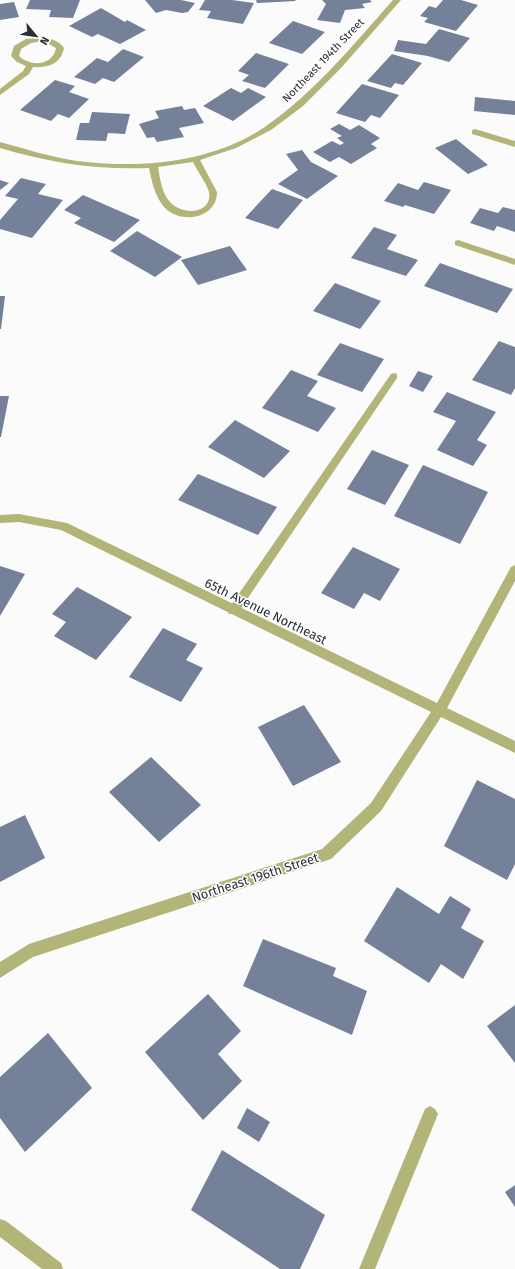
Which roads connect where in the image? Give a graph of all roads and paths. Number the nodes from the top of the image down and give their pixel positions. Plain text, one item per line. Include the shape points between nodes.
1 (397, 0) edge
2 (30, 65) junction
3 (0, 93) edge
4 (475, 132) dead end
5 (515, 144) edge
6 (0, 145) edge
7 (195, 158) junction
8 (152, 165) junction
9 (458, 243) dead end
10 (515, 262) edge
11 (394, 376) dead end
12 (0, 518) edge
13 (515, 570) edge
14 (233, 611) junction
15 (439, 710) junction
16 (515, 747) edge
17 (0, 971) edge
18 (430, 1114) dead end
19 (0, 1227) edge
20 (55, 1269) edge
21 (367, 1269) edge

1 - 7 street, Northeast 194th Street via 300,105 256,136
2 - 2 street via 53,61 58,57 60,48 57,44 44,40 22,44 17,48 15,56
2 - 3 street via 26,72
4 - 5 street
6 - 8 street, Northeast 194th Street via 38,157 89,166
7 - 8 street, Northeast 194th Street
7 - 8 street via 214,192 214,197 209,208 190,214 177,212 165,201 156,183
9 - 10 street
11 - 14 lane
12 - 14 street, 65th Avenue Northeast via 19,518 63,526
13 - 15 street, Northeast 196th Street
14 - 15 street, 65th Avenue Northeast
15 - 16 street, 65th Avenue Northeast
15 - 17 street, Northeast 196th Street via 376,807 326,854 29,951
18 - 21 street
19 - 20 street

